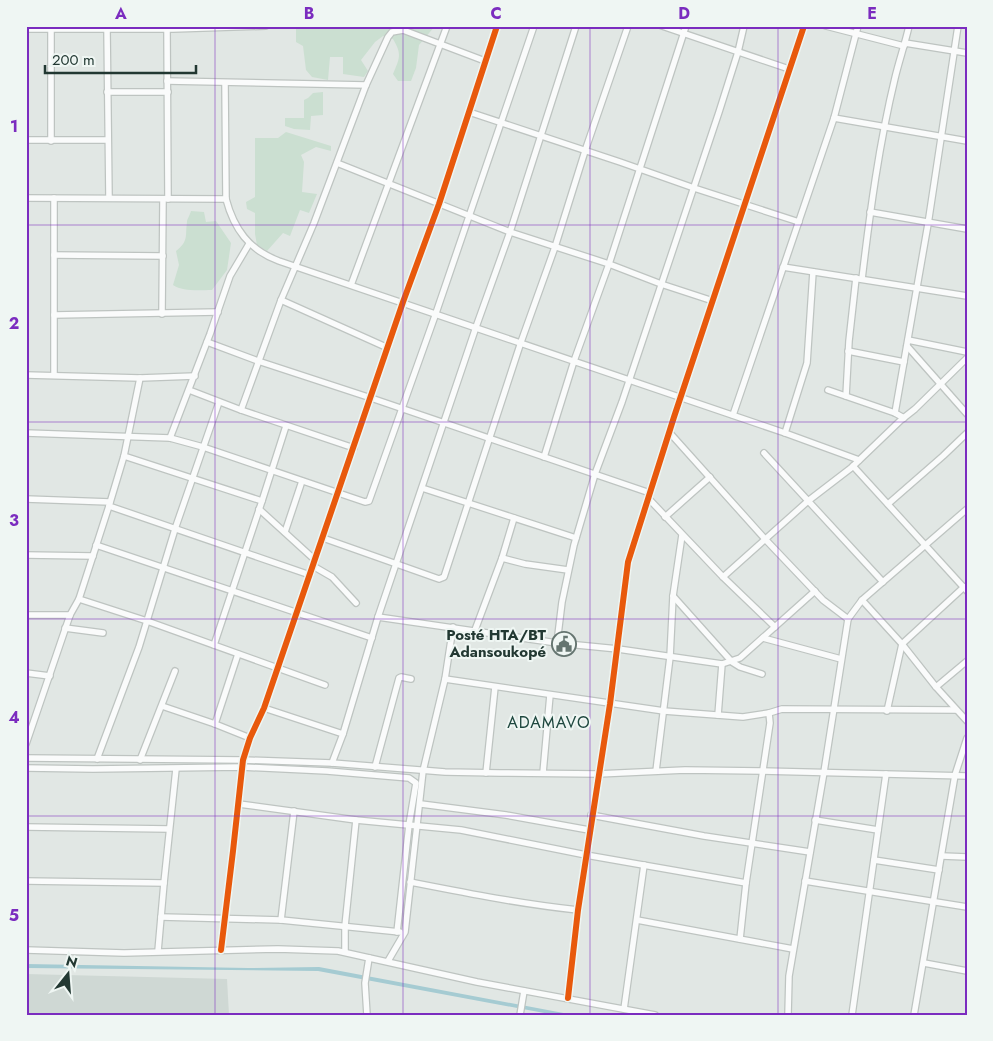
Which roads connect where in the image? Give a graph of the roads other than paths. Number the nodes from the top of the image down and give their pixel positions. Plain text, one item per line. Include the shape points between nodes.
1 (266, 26) edge
2 (447, 26) edge
3 (497, 26) edge
4 (534, 26) edge
5 (576, 26) edge
6 (628, 26) edge
7 (662, 26) edge
8 (686, 26) edge
9 (744, 26) edge
10 (804, 26) edge
11 (826, 26) edge
12 (858, 26) edge
13 (909, 26) edge
14 (958, 26) edge
15 (237, 27) edge
16 (118, 28) edge
17 (26, 29) edge
18 (51, 29) junction
19 (107, 29) junction
20 (167, 29) junction
21 (684, 34) junction
22 (856, 34) junction
23 (440, 43) junction
24 (904, 44) junction
25 (954, 51) junction
26 (738, 52) junction
27 (967, 53) edge
28 (485, 61) junction
29 (789, 69) junction
30 (168, 81) junction
31 (225, 83) junction
32 (366, 85) junction
33 (108, 92) junction
34 (168, 92) junction
35 (469, 112) junction
36 (834, 118) junction
37 (500, 124) junction
38 (886, 127) junction
39 (540, 136) junction
40 (942, 137) junction
41 (26, 140) edge
42 (51, 140) junction
43 (107, 140) junction
44 (967, 141) edge
45 (585, 151) junction
46 (337, 163) junction
47 (640, 169) junction
48 (387, 184) junction
49 (693, 188) junction
50 (26, 198) edge
51 (54, 198) junction
52 (109, 198) junction
53 (166, 199) junction
54 (226, 199) junction
55 (439, 204) junction
56 (744, 204) junction
57 (870, 212) junction
58 (469, 216) junction
59 (799, 222) junction
60 (929, 222) junction
61 (967, 229) edge
62 (510, 232) junction
63 (249, 244) junction
64 (555, 247) junction
65 (54, 255) junction
66 (163, 256) junction
67 (609, 264) junction
68 (295, 265) junction
69 (783, 267) junction
70 (813, 272) junction
71 (859, 279) junction
72 (351, 284) junction
73 (660, 284) junction
74 (917, 288) junction
75 (967, 296) edge
76 (281, 300) junction
77 (713, 301) junction
78 (403, 302) junction
79 (218, 312) junction
80 (436, 313) junction
81 (162, 314) junction
82 (54, 315) junction
83 (476, 327) junction
84 (207, 342) junction
85 (521, 342) junction
86 (907, 343) junction
87 (388, 348) junction
88 (848, 351) junction
89 (967, 352) edge
90 (967, 358) edge
91 (574, 361) junction
92 (258, 362) junction
93 (904, 362) junction
94 (26, 375) edge
95 (54, 375) junction
96 (195, 376) junction
97 (140, 378) junction
98 (629, 380) junction
99 (940, 384) junction
100 (189, 390) junction
101 (828, 390) dead end
102 (846, 396) junction
103 (682, 397) junction
104 (371, 398) junction
105 (219, 402) junction
106 (402, 409) junction
107 (241, 410) junction
108 (895, 413) junction
109 (967, 414) edge
110 (733, 415) junction
111 (904, 418) junction
112 (444, 423) junction
113 (286, 426) junction
114 (669, 432) junction
115 (26, 433) edge
116 (785, 433) junction
117 (967, 434) edge
118 (128, 435) junction
119 (170, 438) junction
120 (489, 439) junction
121 (203, 448) junction
122 (354, 448) junction
123 (764, 453) dead end
124 (124, 456) junction
125 (544, 457) junction
126 (859, 460) junction
127 (853, 466) junction
128 (272, 470) junction
129 (595, 474) junction
130 (710, 477) junction
131 (192, 480) junction
132 (302, 481) junction
133 (422, 488) junction
134 (338, 494) junction
135 (649, 496) junction
136 (26, 499) edge
137 (808, 500) junction
138 (262, 501) junction
139 (110, 504) junction
140 (467, 504) junction
141 (888, 504) junction
142 (259, 509) junction
143 (967, 509) edge
144 (665, 516) junction
145 (964, 516) edge
146 (514, 518) junction
147 (175, 529) junction
148 (285, 532) junction
149 (682, 534) junction
150 (323, 538) junction
151 (576, 538) junction
152 (765, 539) junction
153 (926, 544) junction
154 (96, 545) junction
155 (245, 552) junction
156 (26, 555) edge
157 (93, 556) junction
158 (502, 558) junction
159 (315, 560) junction
160 (396, 564) junction
161 (313, 566) junction
162 (163, 567) junction
163 (568, 570) junction
164 (310, 575) junction
165 (723, 577) junction
166 (883, 582) junction
167 (965, 589) edge
168 (232, 590) junction
169 (815, 591) junction
170 (673, 596) junction
171 (79, 599) junction
172 (862, 600) junction
173 (356, 603) dead end
174 (297, 612) junction
175 (26, 615) edge
176 (70, 615) junction
177 (378, 617) junction
178 (848, 619) junction
179 (147, 621) junction
180 (453, 627) junction
181 (774, 627) junction
182 (65, 628) junction
183 (475, 630) junction
184 (103, 633) dead end
185 (372, 638) junction
186 (763, 638) junction
187 (557, 643) junction
188 (902, 644) junction
189 (214, 645) junction
190 (618, 649) junction
191 (238, 654) junction
192 (670, 657) junction
193 (841, 659) junction
194 (967, 661) edge
195 (732, 662) junction
196 (722, 664) junction
197 (278, 668) junction
198 (175, 671) dead end
199 (26, 673) edge
200 (762, 674) dead end
201 (50, 676) junction
202 (411, 679) dead end
203 (445, 679) junction
204 (325, 685) dead end
205 (495, 687) junction
206 (936, 687) junction
207 (550, 694) junction
208 (610, 704) junction
209 (162, 706) junction
210 (264, 708) junction
211 (833, 708) junction
212 (956, 710) junction
213 (664, 711) junction
214 (887, 711) junction
215 (769, 713) junction
216 (718, 715) junction
217 (967, 721) edge
218 (215, 724) junction
219 (343, 734) junction
220 (250, 738) junction
221 (967, 738) edge
222 (26, 744) edge
223 (26, 758) edge
224 (97, 759) junction
225 (140, 760) junction
226 (332, 763) junction
227 (242, 764) junction
228 (375, 766) junction
229 (26, 768) edge
230 (176, 768) junction
231 (762, 770) junction
232 (423, 771) junction
233 (656, 771) junction
234 (824, 772) junction
235 (486, 773) junction
236 (543, 773) junction
237 (598, 774) junction
238 (886, 774) junction
239 (955, 775) junction
240 (967, 776) edge
241 (239, 804) junction
242 (421, 804) junction
243 (294, 811) junction
244 (591, 815) junction
245 (356, 820) junction
246 (815, 820) junction
247 (409, 825) junction
248 (417, 826) junction
249 (26, 827) edge
250 (169, 829) junction
251 (589, 830) junction
252 (878, 830) junction
253 (752, 843) junction
254 (810, 852) junction
255 (586, 855) junction
256 (942, 856) junction
257 (967, 857) edge
258 (874, 860) junction
259 (644, 865) junction
260 (939, 870) junction
261 (26, 881) edge
262 (805, 881) junction
263 (410, 882) junction
264 (164, 883) junction
265 (746, 883) junction
266 (869, 892) junction
267 (934, 902) junction
268 (967, 907) edge
269 (578, 910) junction
270 (161, 917) junction
271 (224, 918) junction
272 (281, 920) junction
273 (637, 920) junction
274 (345, 926) junction
275 (397, 932) junction
276 (405, 932) junction
277 (740, 939) junction
278 (793, 949) junction
279 (26, 950) edge
280 (221, 950) junction
281 (158, 951) junction
282 (345, 952) junction
283 (369, 958) junction
284 (388, 961) junction
285 (924, 963) junction
286 (967, 971) edge
287 (524, 991) junction
288 (568, 998) junction
289 (624, 1009) junction
290 (520, 1013) edge
291 (852, 1014) edge
292 (367, 1015) edge
293 (655, 1015) edge
294 (788, 1015) edge
295 (859, 1015) edge
296 (914, 1015) edge

1 - 15 street
2 - 23 street
3 - 28 street
4 - 37 street
5 - 39 street
6 - 45 street
7 - 21 street
8 - 21 street
9 - 26 street
10 - 29 street
11 - 22 street
12 - 22 street
13 - 24 street
14 - 25 street
15 - 20 street
16 - 19 street
16 - 20 street
17 - 18 street
18 - 19 street
18 - 42 street
19 - 33 street
20 - 30 street
21 - 26 street
21 - 47 street
22 - 24 street
22 - 36 street
23 - 28 street
23 - 32 street via 403,30 392,32
23 - 48 street
24 - 25 street
24 - 38 street
25 - 27 street
25 - 40 street
26 - 29 street
26 - 49 street
28 - 35 street
29 - 56 street
30 - 31 street
30 - 34 street
31 - 32 street
31 - 54 street
32 - 46 street
33 - 34 street
33 - 43 street
34 - 53 street
35 - 37 street
35 - 55 street
36 - 38 street
36 - 59 street
37 - 39 street
37 - 58 street
38 - 40 street
38 - 57 street
39 - 45 street
39 - 62 street
40 - 44 street
40 - 60 street
41 - 42 street
42 - 43 street
43 - 52 street
45 - 47 street
45 - 64 street
46 - 48 street
46 - 68 street
47 - 49 street
47 - 67 street
48 - 55 street
48 - 72 street
49 - 56 street
49 - 73 street
50 - 51 street
51 - 52 street
51 - 65 street
52 - 53 street
53 - 54 street
53 - 66 street
54 - 63 street via 232,218
55 - 58 street
55 - 78 street
56 - 59 street
56 - 77 street
57 - 60 street
57 - 71 street
58 - 62 street
58 - 80 street
59 - 69 street
60 - 61 street
60 - 74 street
62 - 64 street
62 - 83 street
63 - 68 street via 266,256
63 - 79 street via 230,276
64 - 67 street
64 - 85 street
65 - 66 street
65 - 82 street
66 - 81 street
67 - 73 street
67 - 91 street
68 - 72 street
68 - 76 street
69 - 70 street
69 - 110 street
70 - 71 street
70 - 116 street via 807,363
71 - 74 street
71 - 88 street
72 - 78 street
73 - 77 street
73 - 98 street
74 - 75 street
74 - 86 street
76 - 87 street
76 - 92 street
77 - 103 street
78 - 80 street
78 - 87 street
79 - 81 street
79 - 84 street
80 - 83 street
80 - 106 street
81 - 82 street
82 - 95 street
83 - 85 street
83 - 112 street
84 - 92 street
84 - 96 street
85 - 91 street
85 - 120 street
86 - 89 street
86 - 93 street
86 - 99 street
87 - 104 street
88 - 93 street
88 - 102 street
90 - 99 street
91 - 98 street
91 - 125 street
92 - 104 street
92 - 107 street
93 - 108 street
94 - 95 street
95 - 97 street
96 - 97 street
96 - 100 street
97 - 118 street
98 - 103 street
98 - 129 street
99 - 109 street
99 - 111 street
100 - 105 street
100 - 119 street
101 - 102 street
102 - 108 street
103 - 110 street
103 - 114 street
104 - 106 street
104 - 122 street
105 - 107 street
105 - 121 street
106 - 112 street
106 - 134 street via 371,499 365,502
107 - 113 street
108 - 111 street
110 - 116 street
111 - 126 street
112 - 120 street
112 - 133 street
113 - 122 street
113 - 128 street
114 - 130 street
114 - 135 street
115 - 118 street
116 - 126 street
117 - 141 street
118 - 119 street
118 - 124 street
119 - 121 street
120 - 125 street
120 - 140 street
121 - 128 street
121 - 131 street
122 - 134 street
123 - 137 street
124 - 131 street
124 - 139 street
125 - 129 street
126 - 127 street
127 - 137 street
127 - 141 street
128 - 132 street
128 - 138 street
129 - 135 street
129 - 151 street
130 - 144 street
130 - 152 street
131 - 138 street
131 - 147 street
132 - 134 street
132 - 148 street
133 - 140 street
133 - 160 street
134 - 150 street
135 - 144 street
135 - 190 street via 628,562
136 - 139 street
137 - 152 street
137 - 166 street
138 - 142 street
139 - 147 street
139 - 154 street
140 - 146 street
140 - 160 street via 443,578
141 - 153 street
142 - 148 street
142 - 155 street
143 - 145 street
144 - 149 street
145 - 153 street
146 - 151 street
146 - 158 street
147 - 155 street
147 - 162 street
148 - 159 street
149 - 165 street
149 - 170 street
150 - 159 street
150 - 160 street
151 - 163 street
152 - 165 street
152 - 169 street
153 - 166 street
153 - 167 street
154 - 157 street
154 - 162 street
155 - 164 street
155 - 168 street
156 - 157 street
157 - 171 street
158 - 163 street
158 - 183 street
159 - 161 street
160 - 177 street
161 - 164 street
161 - 173 street via 332,577
162 - 168 street
162 - 179 street
163 - 187 street
164 - 174 street
165 - 181 street
166 - 172 street
167 - 188 street
168 - 174 street
168 - 189 street
169 - 178 street
169 - 181 street
170 - 192 street
170 - 195 street
171 - 176 street
171 - 179 street
172 - 178 street
172 - 188 street
174 - 185 street
174 - 197 street
175 - 176 street
176 - 182 street
177 - 180 street
177 - 185 street
178 - 193 street
179 - 189 street
179 - 224 street
180 - 183 street
180 - 203 street
181 - 186 street
182 - 184 street
182 - 201 street
183 - 187 street
185 - 219 street
186 - 193 street
186 - 195 street
187 - 190 street
188 - 206 street
188 - 214 street
189 - 191 street
190 - 192 street
190 - 208 street
191 - 197 street
191 - 218 street
192 - 196 street
192 - 213 street
193 - 211 street
194 - 206 street
195 - 196 street
195 - 200 street
196 - 216 street
197 - 204 street
197 - 210 street
198 - 209 street
199 - 201 street
201 - 222 street
202 - 228 street via 399,678
203 - 205 street
203 - 232 street
205 - 207 street
205 - 235 street
206 - 212 street
207 - 208 street
207 - 236 street
208 - 213 street
208 - 237 street
209 - 218 street
209 - 225 street
210 - 219 street
210 - 220 street
211 - 214 street
211 - 215 street via 782,709
211 - 234 street
212 - 214 street
212 - 217 street
213 - 216 street
213 - 233 street
215 - 216 street
215 - 231 street
218 - 220 street
219 - 226 street
220 - 227 street
221 - 239 street
223 - 224 street
224 - 225 street
225 - 227 street
226 - 227 street
226 - 228 street
227 - 230 street
227 - 241 street
227 - 247 street via 409,778 416,783
228 - 232 street
229 - 230 street
230 - 250 street
231 - 233 street
231 - 234 street
231 - 253 street
232 - 235 street
232 - 242 street
233 - 237 street
234 - 238 street
234 - 246 street
235 - 236 street
236 - 237 street
237 - 244 street
238 - 239 street
238 - 252 street
239 - 240 street
239 - 256 street
241 - 243 street
241 - 271 street
242 - 248 street
242 - 251 street
243 - 245 street
243 - 272 street
244 - 251 street
244 - 253 street
245 - 247 street
245 - 274 street
246 - 252 street
246 - 254 street
247 - 248 street
247 - 275 street
248 - 255 street via 461,830
248 - 263 street
249 - 250 street
250 - 264 street
251 - 255 street
252 - 258 street
253 - 254 street
253 - 265 street
254 - 262 street
255 - 259 street
255 - 269 street
256 - 257 street
256 - 260 street
258 - 260 street
258 - 266 street
259 - 265 street
259 - 273 street
260 - 267 street
261 - 264 street
262 - 266 street
262 - 278 street
263 - 269 street via 498,900
263 - 276 street
264 - 270 street
265 - 277 street
266 - 267 street
266 - 291 street
267 - 268 street
267 - 285 street
269 - 288 street
270 - 271 street
270 - 281 street
271 - 272 street
271 - 280 street
272 - 274 street
273 - 277 street
273 - 289 street
274 - 275 street
274 - 282 street
275 - 276 street
276 - 284 street
277 - 278 street
278 - 294 street via 787,991
279 - 281 street
280 - 281 street
280 - 282 street via 321,949
282 - 283 street
283 - 284 street
283 - 292 street
284 - 287 street
285 - 286 street
285 - 296 street
287 - 288 street
287 - 290 street
288 - 289 street
289 - 293 street
291 - 295 street

